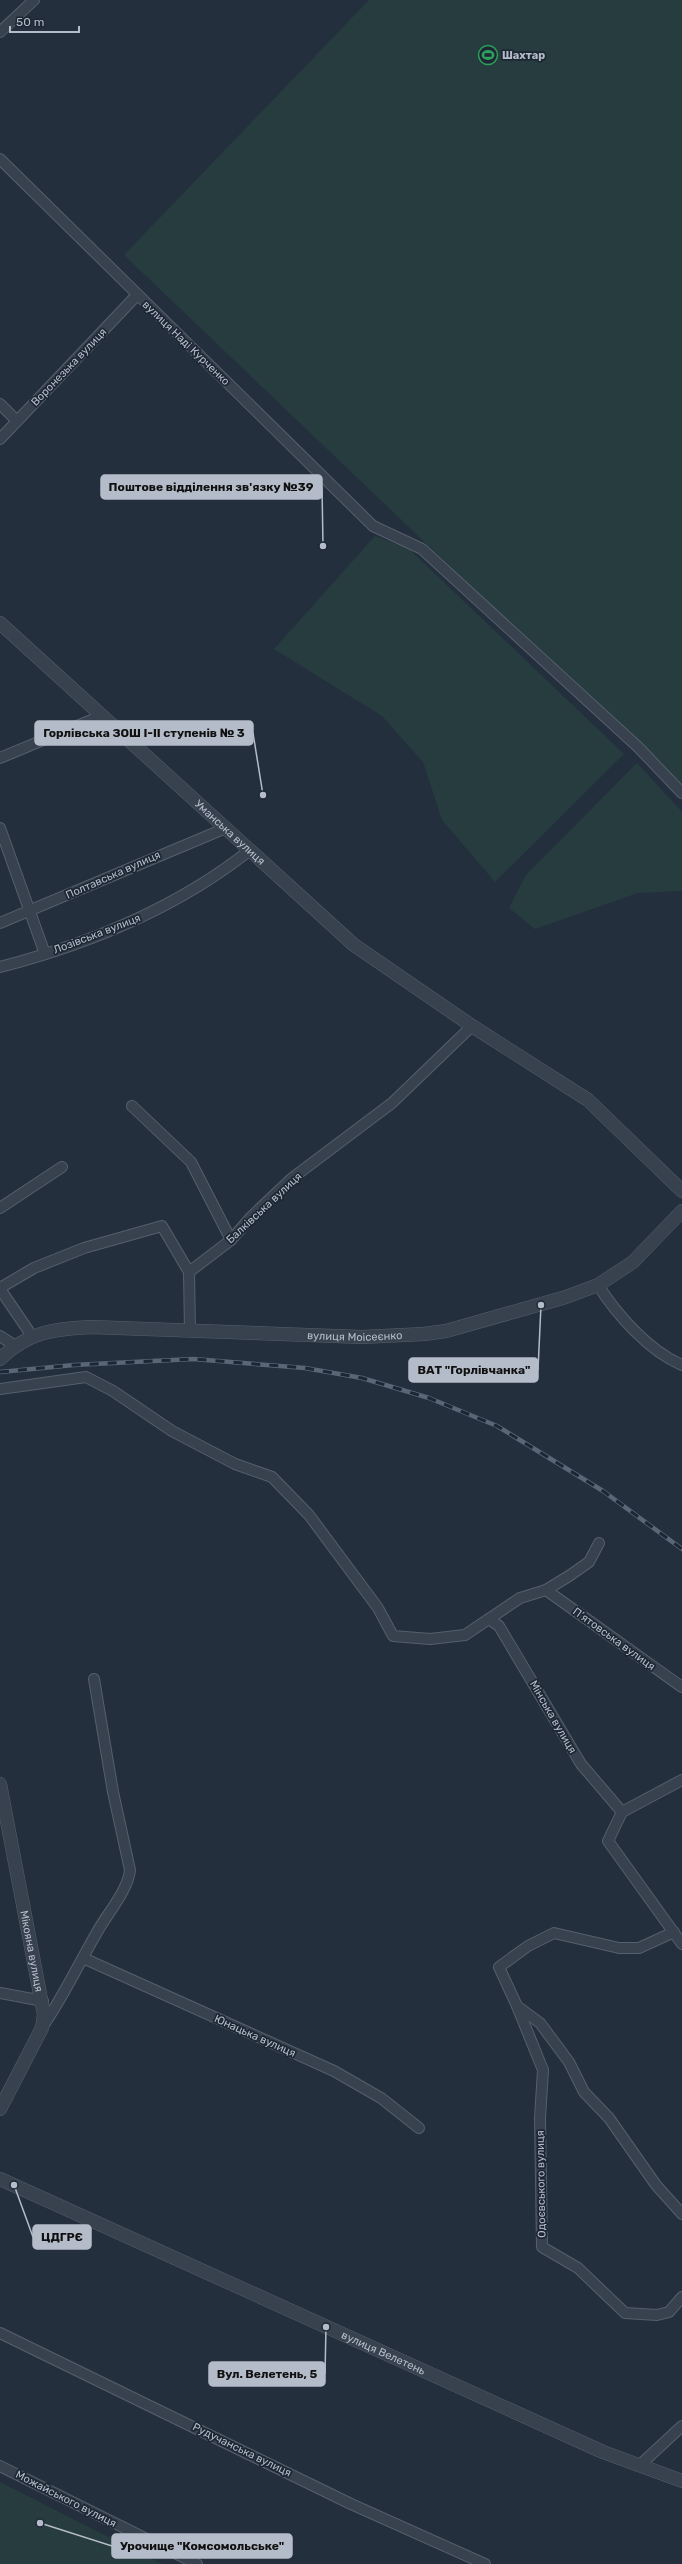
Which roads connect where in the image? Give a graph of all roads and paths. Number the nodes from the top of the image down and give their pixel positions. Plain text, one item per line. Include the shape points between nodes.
1 (34, 0) edge
2 (0, 32) edge
3 (0, 159) edge
4 (137, 295) junction
5 (0, 404) edge
6 (17, 421) junction
7 (0, 439) edge
8 (1, 625) edge
9 (101, 716) junction
10 (0, 758) edge
11 (682, 793) edge
12 (0, 828) edge
13 (226, 828) junction
14 (250, 850) junction
15 (30, 911) junction
16 (0, 923) edge
17 (45, 954) junction
18 (0, 967) edge
19 (472, 1026) junction
20 (132, 1106) dead end
21 (62, 1167) dead end
22 (682, 1191) edge
23 (0, 1208) edge
24 (682, 1210) edge
25 (231, 1240) junction
26 (189, 1272) junction
27 (598, 1285) junction
28 (0, 1289) edge
29 (190, 1331) junction
30 (0, 1336) edge
31 (32, 1336) junction
32 (14, 1345) junction
33 (1, 1357) edge
34 (682, 1365) edge
35 (0, 1389) edge
36 (600, 1543) dead end
37 (546, 1590) junction
38 (489, 1619) junction
39 (94, 1679) dead end
40 (682, 1687) edge
41 (682, 1780) edge
42 (0, 1784) edge
43 (622, 1812) junction
44 (674, 1932) junction
45 (682, 1944) edge
46 (83, 1958) junction
47 (0, 1993) edge
48 (43, 2001) junction
49 (517, 2006) junction
50 (42, 2028) junction
51 (0, 2109) edge
52 (419, 2128) dead end
53 (0, 2179) edge
54 (682, 2214) edge
55 (682, 2297) edge
56 (0, 2333) edge
57 (682, 2426) edge
58 (0, 2466) edge
59 (640, 2466) junction
60 (682, 2481) edge
61 (197, 2564) edge
62 (485, 2564) edge

1 - 2 street
3 - 4 street, вулиця Наді Курченко
4 - 6 street, Воронезька вулиця
4 - 11 street, вулиця Наді Курченко via 373,526 422,549 638,747
5 - 6 street
6 - 7 street, Воронезька вулиця
8 - 9 street, Уманська вулиця
9 - 10 street
9 - 13 street, Уманська вулиця
12 - 15 street
13 - 14 street, Уманська вулиця
13 - 15 street, Полтавська вулиця
14 - 17 street, Лозівська вулиця via 234,863 137,921
14 - 19 street, Уманська вулиця via 354,945
15 - 16 street, Полтавська вулиця
15 - 17 street
17 - 18 street, Лозівська вулиця
19 - 22 street, Уманська вулиця via 588,1100
19 - 25 street, Балківська вулиця via 392,1103 291,1179
20 - 25 street via 191,1162
21 - 23 street
24 - 27 street, вулиця Моісеєнко via 633,1262
25 - 26 street, Балківська вулиця
26 - 28 street via 162,1226 84,1248 34,1268
26 - 29 street
27 - 29 street, вулиця Моісеєнко via 470,1325 424,1334 362,1337
27 - 34 street via 625,1322 670,1360
28 - 31 street
29 - 31 street, вулиця Моісеєнко via 91,1327 66,1328
30 - 32 street
31 - 32 street, вулиця Моісеєнко
32 - 33 street, вулиця Моісеєнко
35 - 38 street via 86,1377 113,1391 172,1431 235,1464 272,1477 309,1515 378,1608 393,1636 430,1639 465,1634
36 - 37 street via 589,1562
37 - 38 street via 520,1598
37 - 40 street, П’ятовська вулиця
38 - 43 street, Мінська вулиця via 499,1626 581,1764
39 - 46 street via 113,1792 130,1870 129,1883 114,1903
41 - 43 street
42 - 48 street, Мікояна вулиця
43 - 44 street via 608,1841
44 - 45 street
44 - 49 street via 639,1948 620,1948 554,1933 528,1946 499,1967
46 - 50 street via 64,1995
46 - 52 street, Юнацька вулиця via 334,2071 381,2098
47 - 48 street
48 - 50 street, Мікояна вулиця
49 - 54 street via 540,2023 568,2062 584,2092 609,2118 656,2185
49 - 55 street, Одоєвського вулиця via 543,2070 540,2118 542,2247 578,2268 625,2313 657,2315 669,2312
50 - 51 street, Мікояна вулиця
53 - 59 street, вулиця Велетень via 596,2449
56 - 62 street, Рудучанська вулиця via 351,2504
57 - 59 street
58 - 61 street, Можайського вулиця
59 - 60 street, вулиця Велетень

